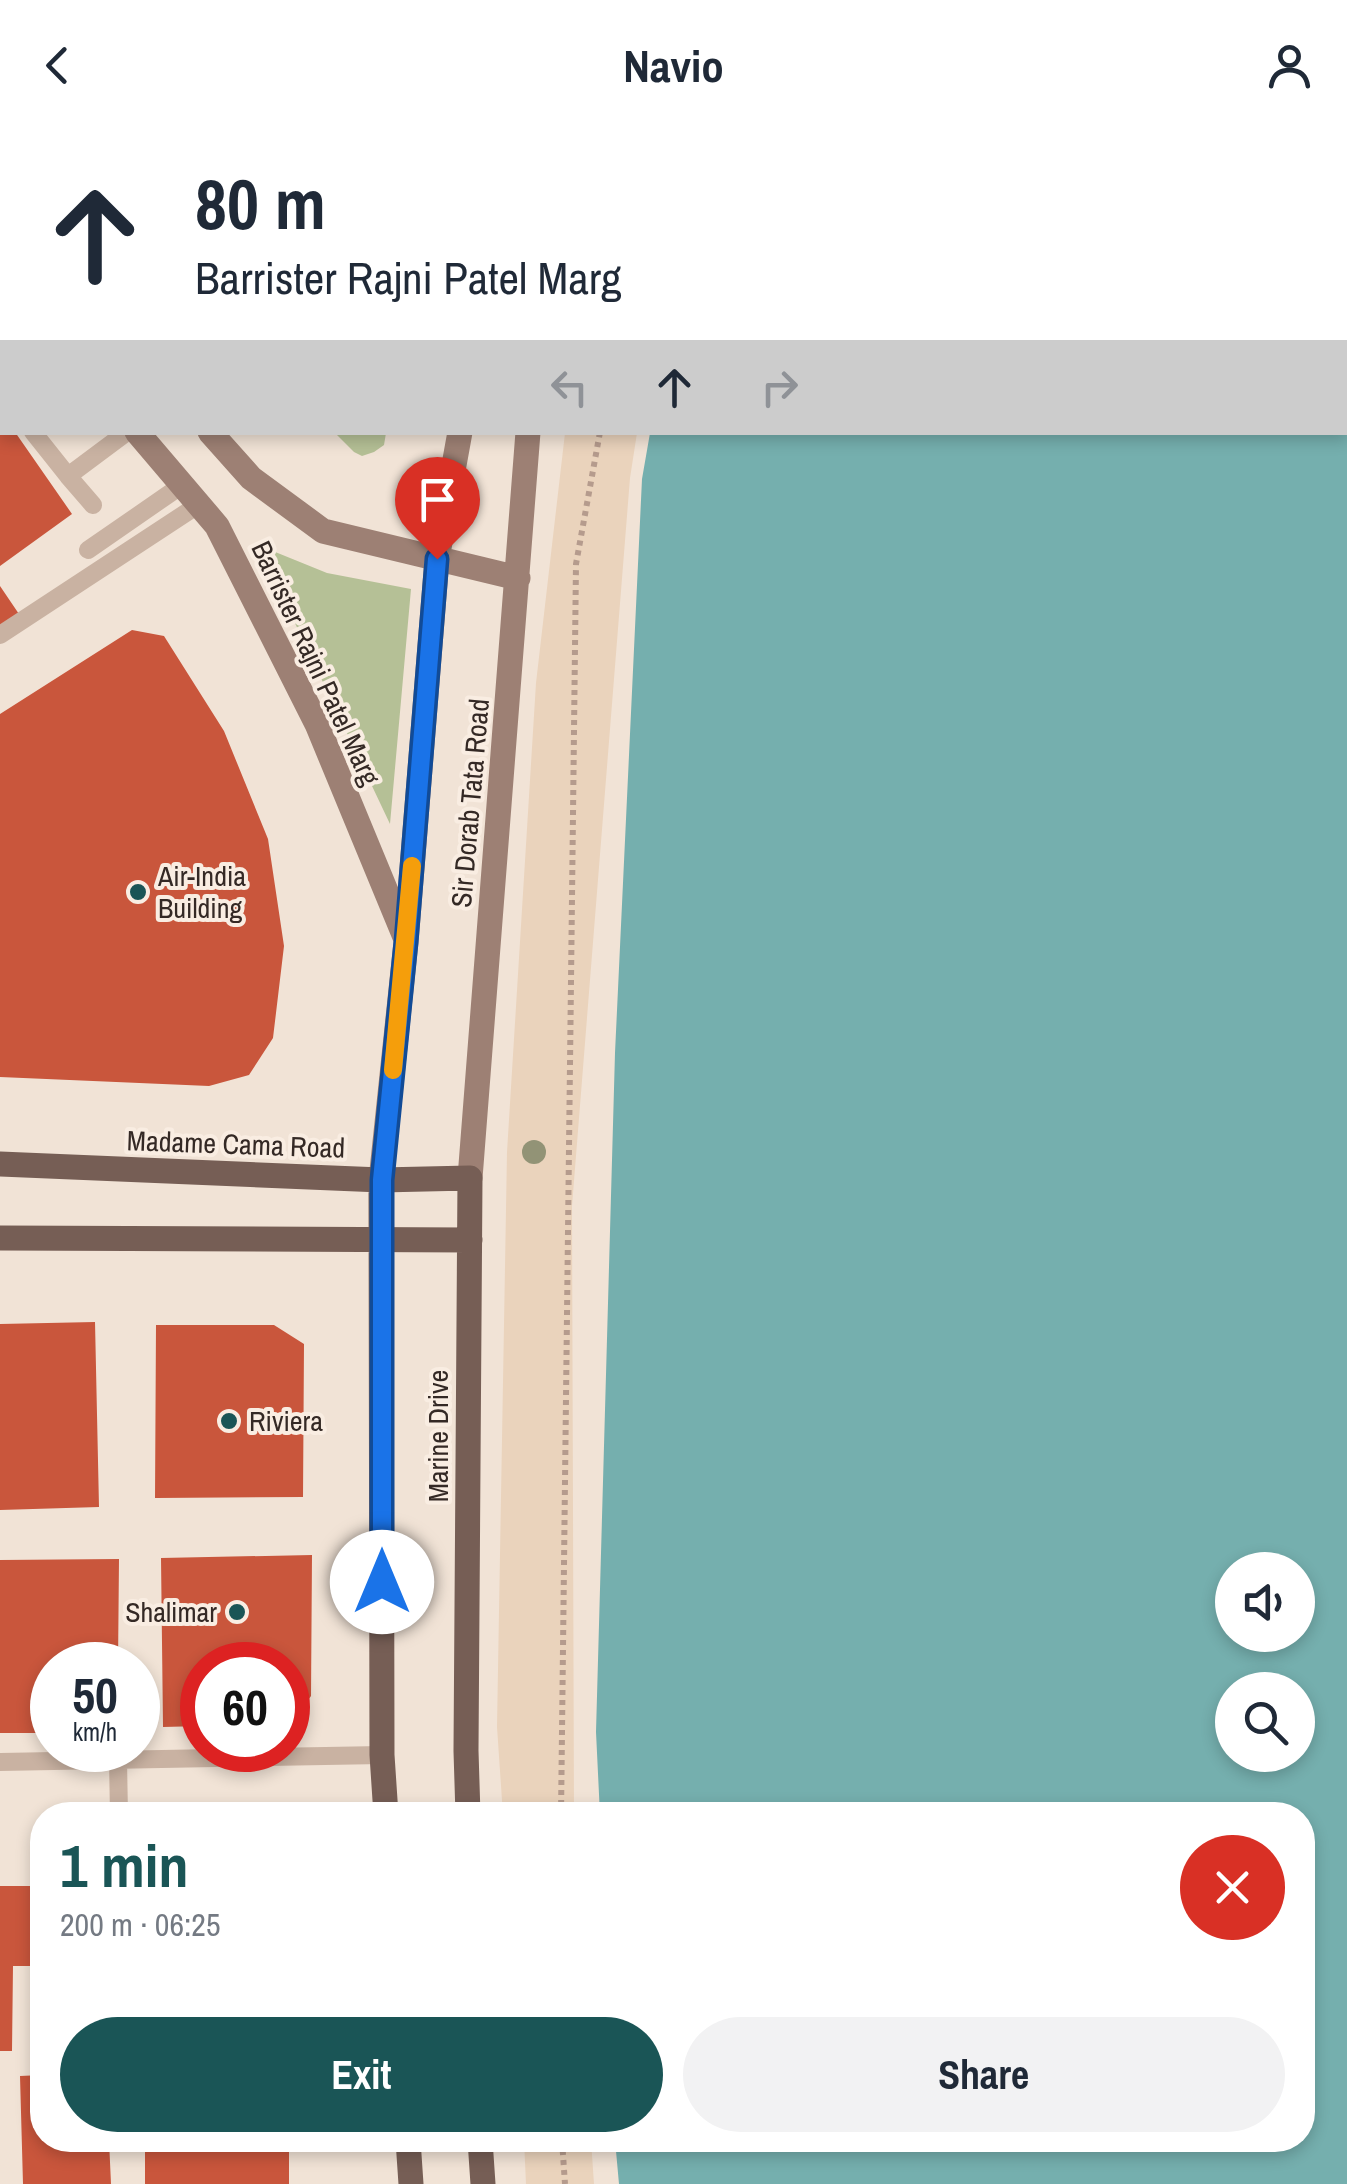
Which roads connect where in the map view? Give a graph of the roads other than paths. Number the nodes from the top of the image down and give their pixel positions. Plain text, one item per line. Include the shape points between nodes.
1 (35, 435) edge
2 (123, 435) edge
3 (140, 435) edge
4 (213, 435) edge
5 (459, 435) edge
6 (528, 435) edge
7 (68, 476) junction
8 (190, 495) junction
9 (94, 505) dead end
10 (88, 550) dead end
11 (437, 559) junction
12 (518, 578) junction
13 (0, 634) edge
14 (406, 942) junction
15 (0, 1164) edge
16 (470, 1178) junction
17 (382, 1180) junction
18 (0, 1238) edge
19 (380, 1239) junction
20 (470, 1240) junction
21 (382, 1756) junction
22 (160, 1759) edge
23 (30, 1761) edge
24 (0, 1762) edge
25 (118, 1772) edge
26 (119, 1802) edge
27 (385, 1802) edge
28 (468, 1802) edge
29 (409, 2152) edge
30 (481, 2152) edge
31 (410, 2184) edge
32 (484, 2184) edge

1 - 7 lane
2 - 7 lane
3 - 8 street, Barrister Rajni Patel Marg
4 - 11 street, Barrister Rajni Patel Marg via 250,478 323,531
5 - 11 street, Sir Dorab Tata Road
6 - 12 street, Sir Dorab Tata Road
7 - 9 lane
8 - 10 lane
8 - 13 lane
8 - 14 street, Barrister Rajni Patel Marg via 217,526 318,724
11 - 12 street, Barrister Rajni Patel Marg
11 - 14 street, Sir Dorab Tata Road
12 - 16 street, Sir Dorab Tata Road
14 - 17 street, Barrister Rajni Patel Marg
15 - 17 main road, Madame Cama Road
16 - 17 main road, Madame Cama Road
16 - 20 main road, Marine Drive
17 - 19 main road, Marine Drive
18 - 19 main road
19 - 20 main road
19 - 21 main road, Marine Drive
20 - 28 main road, Marine Drive
21 - 22 lane
21 - 27 main road, Marine Drive
23 - 24 lane
25 - 26 lane
29 - 31 main road
30 - 32 main road

